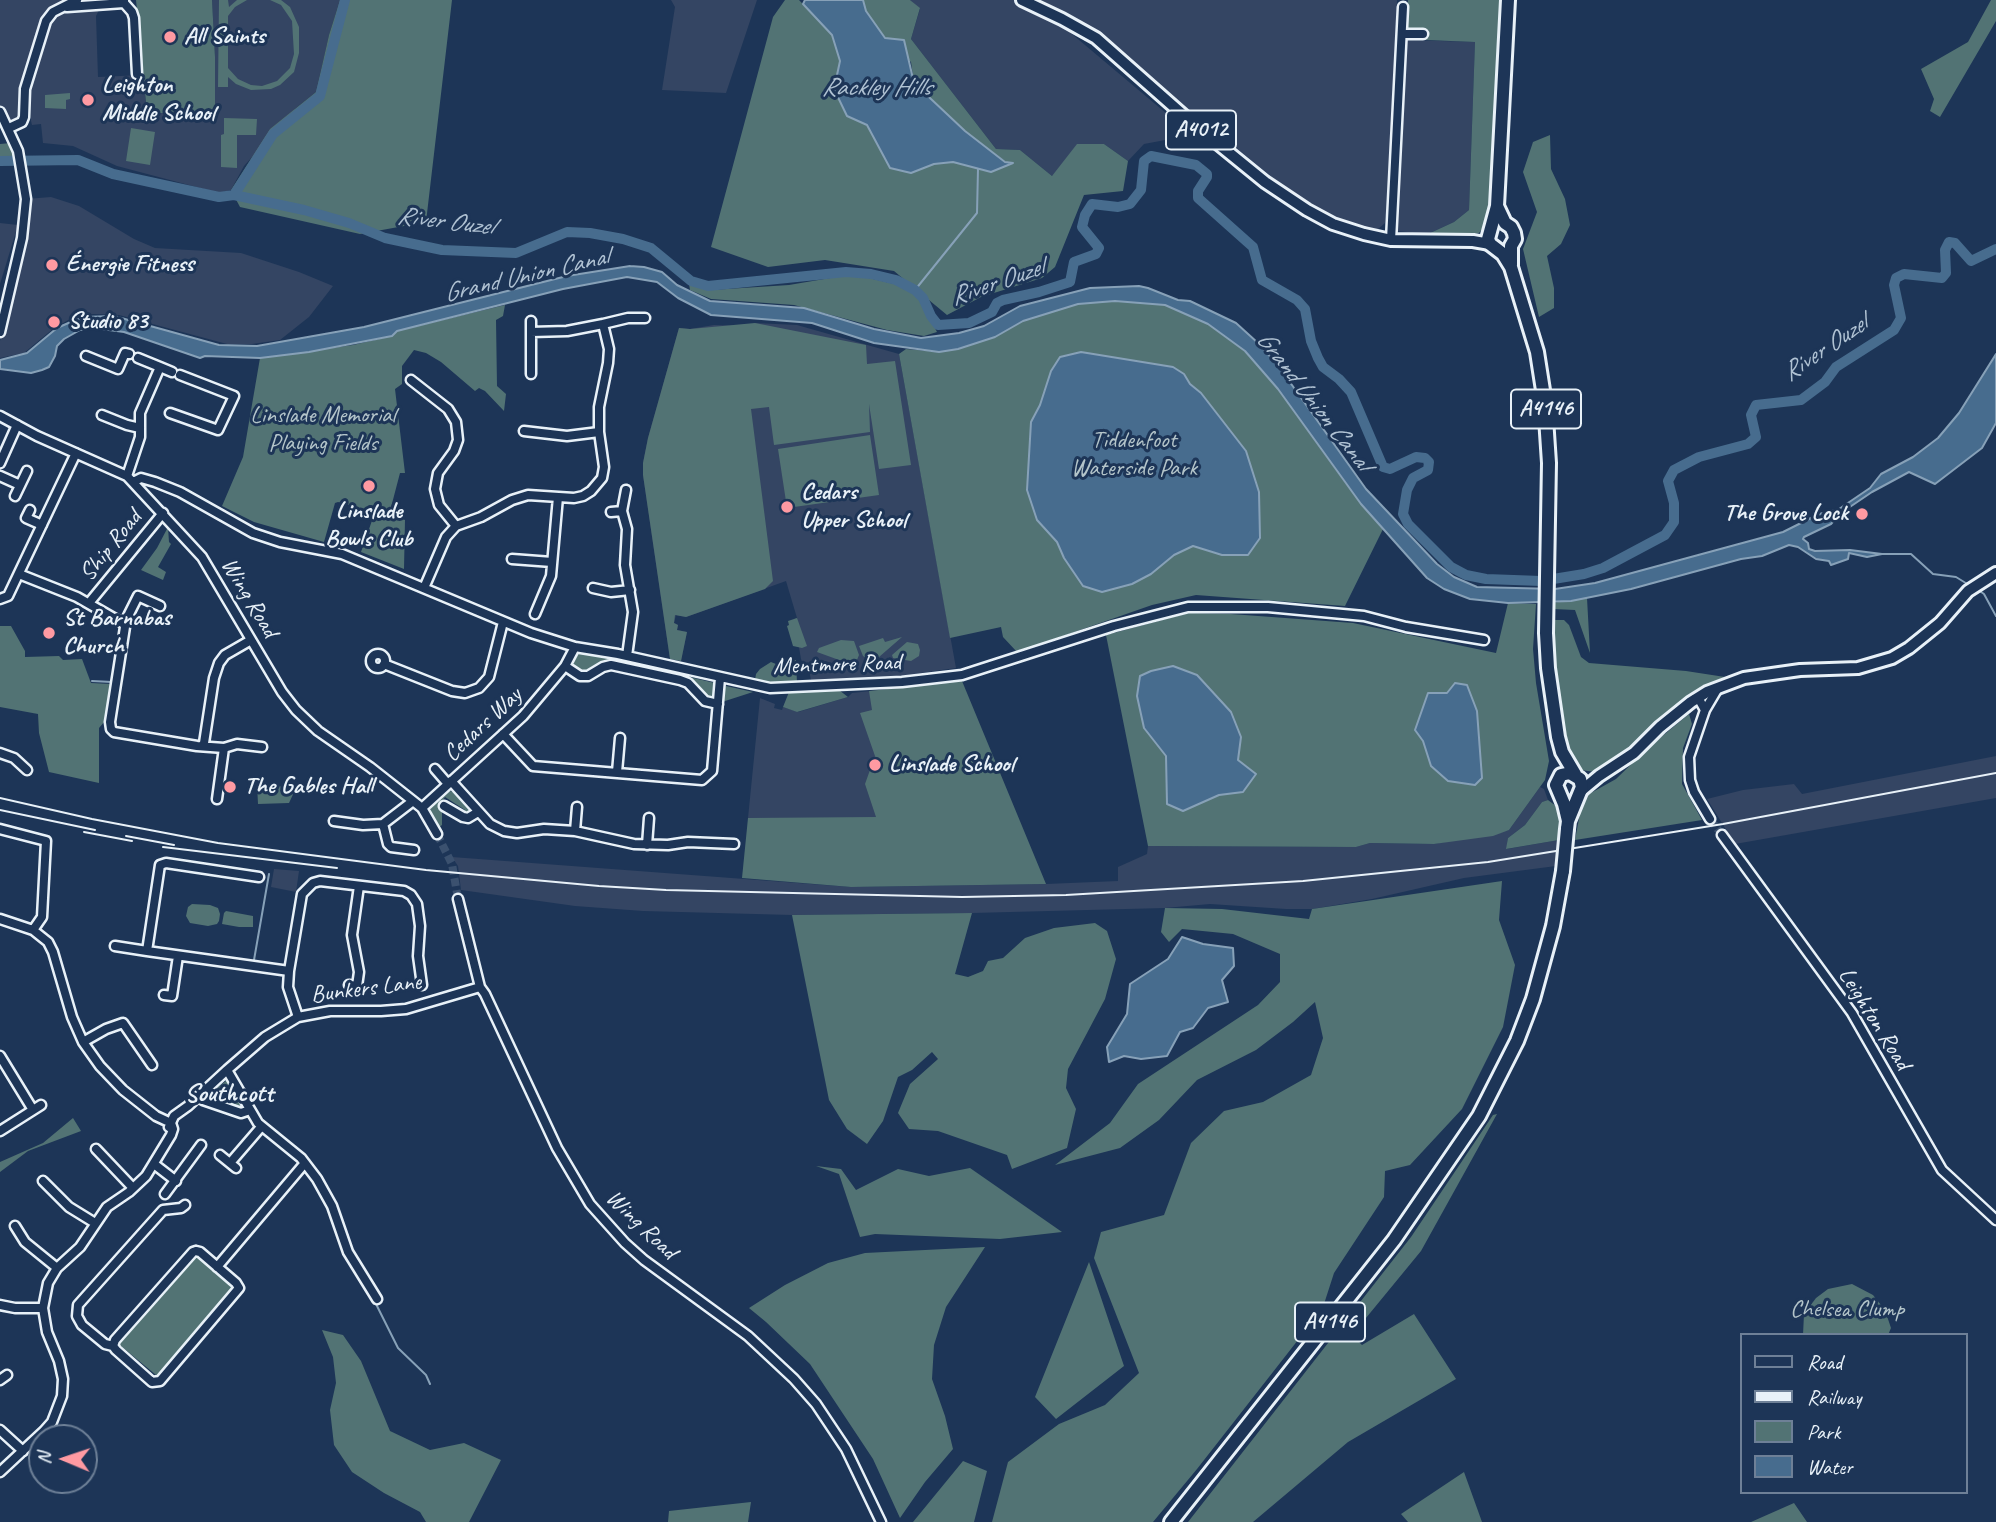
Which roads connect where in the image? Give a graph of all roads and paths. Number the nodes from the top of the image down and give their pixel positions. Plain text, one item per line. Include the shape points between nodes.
1 (77, 0) edge
2 (1022, 0) edge
3 (1508, 0) edge
4 (124, 1) edge
5 (60, 4) edge
6 (1404, 7) dead end
7 (1402, 34) junction
8 (1423, 34) dead end
9 (137, 74) dead end
10 (0, 112) edge
11 (9, 128) junction
12 (1498, 237) junction
13 (1391, 240) junction
14 (4, 292) edge
15 (0, 303) edge
16 (645, 318) dead end
17 (531, 321) dead end
18 (603, 324) junction
19 (1, 328) edge
20 (531, 332) junction
21 (86, 356) dead end
22 (160, 367) junction
23 (531, 374) dead end
24 (411, 380) dead end
25 (170, 413) dead end
26 (103, 415) dead end
27 (0, 416) edge
28 (17, 425) junction
29 (140, 428) junction
30 (524, 431) dead end
31 (599, 432) junction
32 (76, 453) junction
33 (0, 463) edge
34 (27, 471) dead end
35 (0, 476) edge
36 (130, 479) junction
37 (20, 485) junction
38 (626, 490) dead end
39 (15, 496) dead end
40 (558, 497) junction
41 (30, 510) dead end
42 (622, 511) junction
43 (611, 512) dead end
44 (163, 513) junction
45 (42, 525) junction
46 (456, 526) junction
47 (512, 559) dead end
48 (552, 562) junction
49 (19, 573) junction
50 (1996, 573) edge
51 (424, 588) junction
52 (593, 588) dead end
53 (630, 590) junction
54 (0, 599) edge
55 (89, 603) junction
56 (160, 606) dead end
57 (535, 614) dead end
58 (503, 622) junction
59 (124, 624) junction
60 (251, 640) junction
61 (1484, 640) dead end
62 (575, 647) junction
63 (627, 656) junction
64 (384, 664) dead end
65 (565, 666) junction
66 (720, 678) junction
67 (1720, 686) junction
68 (1693, 700) junction
69 (718, 704) junction
70 (1705, 710) junction
71 (1698, 726) junction
72 (503, 734) junction
73 (620, 738) dead end
74 (202, 746) junction
75 (262, 747) dead end
76 (224, 748) junction
77 (0, 752) edge
78 (1562, 752) junction
79 (435, 769) dead end
80 (27, 770) dead end
81 (617, 772) junction
82 (1576, 775) junction
83 (1599, 775) junction
84 (1558, 779) junction
85 (449, 783) junction
86 (1580, 793) junction
87 (1561, 796) junction
88 (216, 799) dead end
89 (413, 801) junction
90 (444, 806) dead end
91 (577, 807) dead end
92 (422, 808) junction
93 (478, 812) junction
94 (649, 818) dead end
95 (1710, 819) tunnel mouth
96 (334, 821) dead end
97 (383, 824) junction
98 (1568, 825) junction
99 (0, 829) edge
100 (575, 831) junction
101 (437, 834) tunnel mouth
102 (1722, 835) tunnel mouth
103 (731, 840) dead end
104 (647, 845) junction
105 (414, 850) dead end
106 (260, 877) dead end
107 (359, 886) junction
108 (458, 899) tunnel mouth
109 (0, 919) edge
110 (33, 930) junction
111 (115, 946) dead end
112 (147, 951) junction
113 (178, 956) junction
114 (289, 971) junction
115 (349, 985) dead end
116 (422, 985) dead end
117 (480, 986) junction
118 (164, 995) dead end
119 (298, 1017) junction
120 (83, 1042) junction
121 (2, 1054) edge
122 (148, 1062) dead end
123 (227, 1070) junction
124 (203, 1100) dead end
125 (216, 1104) junction
126 (41, 1105) dead end
127 (33, 1110) junction
128 (250, 1110) junction
129 (211, 1114) dead end
130 (171, 1123) junction
131 (261, 1127) junction
132 (0, 1130) edge
133 (201, 1145) dead end
134 (96, 1149) dead end
135 (220, 1155) dead end
136 (305, 1163) junction
137 (154, 1164) junction
138 (43, 1181) dead end
139 (176, 1181) junction
140 (133, 1188) junction
141 (165, 1194) dead end
142 (185, 1205) dead end
143 (1996, 1220) edge
144 (96, 1223) junction
145 (15, 1230) dead end
146 (217, 1267) junction
147 (57, 1268) junction
148 (377, 1299) dead end
149 (0, 1305) edge
150 (43, 1308) junction
151 (113, 1346) junction
152 (0, 1430) edge
153 (23, 1451) junction
154 (0, 1472) edge
155 (881, 1522) edge
156 (1171, 1522) edge

1 - 5 street
2 - 13 main road, A4012 via 1096,38 1190,121 1288,198 1333,224
3 - 12 highway, A4146
4 - 5 street
4 - 9 street via 134,18
5 - 11 street via 46,21 25,89 22,121
6 - 7 street
7 - 8 street
7 - 13 street
10 - 11 street
11 - 14 street via 23,171 26,199 23,230
12 - 13 main road, A4012
12 - 78 highway, A4146 via 1537,352 1545,403 1549,463 1546,632 1551,701
14 - 19 street
15 - 19 street
16 - 18 street
17 - 20 street
18 - 20 street
18 - 31 street via 609,349
20 - 23 street
21 - 22 street via 118,369 125,353
22 - 25 street via 234,396 218,430
22 - 29 street via 140,413
24 - 46 street via 448,409 456,422 458,440 438,473 435,489 439,505
26 - 29 street
27 - 28 street, Wing Road
28 - 32 street, Wing Road
28 - 33 street
29 - 36 street
30 - 31 street via 566,436
31 - 40 street via 604,467 597,485 583,496
32 - 36 street, Wing Road
32 - 45 street
34 - 37 street
35 - 37 street
36 - 44 street, Wing Road
36 - 51 street, Mentmore Road via 141,478 180,492 253,533 341,554
37 - 39 street
38 - 42 street
40 - 46 street via 528,495
40 - 48 street
41 - 45 street via 26,518
42 - 43 street
42 - 53 street
44 - 55 street, Ship Road
44 - 60 street, Wing Road via 202,557
45 - 49 street
46 - 51 street via 446,537
47 - 48 street
48 - 57 street
49 - 54 street via 8,596
49 - 55 street
50 - 67 main road via 1968,591 1940,623 1892,658 1858,668 1777,673
51 - 58 street, Mentmore Road
52 - 53 street
53 - 63 street via 633,622
55 - 59 street
56 - 59 street via 135,594
58 - 62 street, Mentmore Road
58 - 64 street via 489,677 479,688 465,693
59 - 74 street via 111,729
60 - 74 street via 219,663
60 - 89 street, Wing Road via 296,710
61 - 66 street, Mentmore Road via 1352,615 1268,607 1188,607 962,675 770,688
62 - 63 street, Mentmore Road
62 - 65 street, Cedars Way
63 - 66 street, Mentmore Road
65 - 69 street via 580,676 611,665 680,680 705,701
65 - 72 street, Cedars Way
66 - 69 street
67 - 68 main road
67 - 70 street
68 - 70 street via 1700,701
68 - 71 street
68 - 83 main road via 1634,754
69 - 81 street via 708,777
70 - 71 street
71 - 95 street via 1689,757 1690,780
72 - 81 street via 533,766
72 - 85 street, Cedars Way
73 - 81 street
74 - 76 street
75 - 76 street via 237,744
76 - 88 street
77 - 80 street
78 - 82 highway, A4146
78 - 84 highway, A4146
79 - 85 street
82 - 83 main road
82 - 84 highway via 1566,773
82 - 86 highway via 1582,783
83 - 86 main road
84 - 87 highway via 1556,789
85 - 92 street, Cedars Way
85 - 93 street
86 - 87 highway via 1570,799
86 - 98 highway, A4146
87 - 98 highway, A4146
89 - 92 street, Wing Road
89 - 97 street
90 - 93 street via 468,818
91 - 100 street
92 - 101 street, Wing Road
93 - 100 street via 504,831
94 - 104 street
96 - 97 street
97 - 105 street via 391,847
98 - 156 highway, A4146, bridge via 1553,926 1533,999 1479,1116 1394,1240
99 - 110 street via 46,841 41,918
100 - 104 street
102 - 143 street, Leighton Road via 1852,1013 1942,1170
103 - 104 street
106 - 112 street via 160,865
107 - 114 street via 320,881 305,889
107 - 115 street via 352,935 359,972 357,986
107 - 116 street via 411,895 420,926
108 - 117 street, Wing Road
109 - 110 street
110 - 120 street via 53,952
111 - 112 street
112 - 113 street
113 - 114 street
113 - 118 street via 172,996
114 - 119 street via 288,988
117 - 119 street, Bunkers Lane via 406,1009 330,1011
117 - 155 street, Wing Road via 557,1148 590,1204 643,1260 748,1336 794,1379 846,1450
119 - 123 street via 281,1025
120 - 122 street via 123,1023
120 - 130 street via 123,1090
121 - 127 street
123 - 128 street
123 - 130 street
124 - 125 street
125 - 128 street via 241,1113
125 - 129 street
126 - 127 street
127 - 132 street
128 - 131 street
130 - 137 street via 167,1142
131 - 135 street via 233,1165
131 - 136 street
133 - 139 street
134 - 140 street
136 - 146 street
136 - 148 street via 332,1206 348,1252
137 - 139 street
137 - 140 street
138 - 144 street via 69,1207
139 - 141 street
140 - 144 street via 107,1207
142 - 151 street via 167,1208 78,1305 82,1325
144 - 147 street via 80,1247
145 - 147 street
146 - 151 street via 196,1248
146 - 151 street via 242,1288 156,1385
147 - 150 street via 48,1283
149 - 150 street
150 - 153 street via 47,1332 60,1361 62,1396 52,1422
152 - 153 street
153 - 154 street

